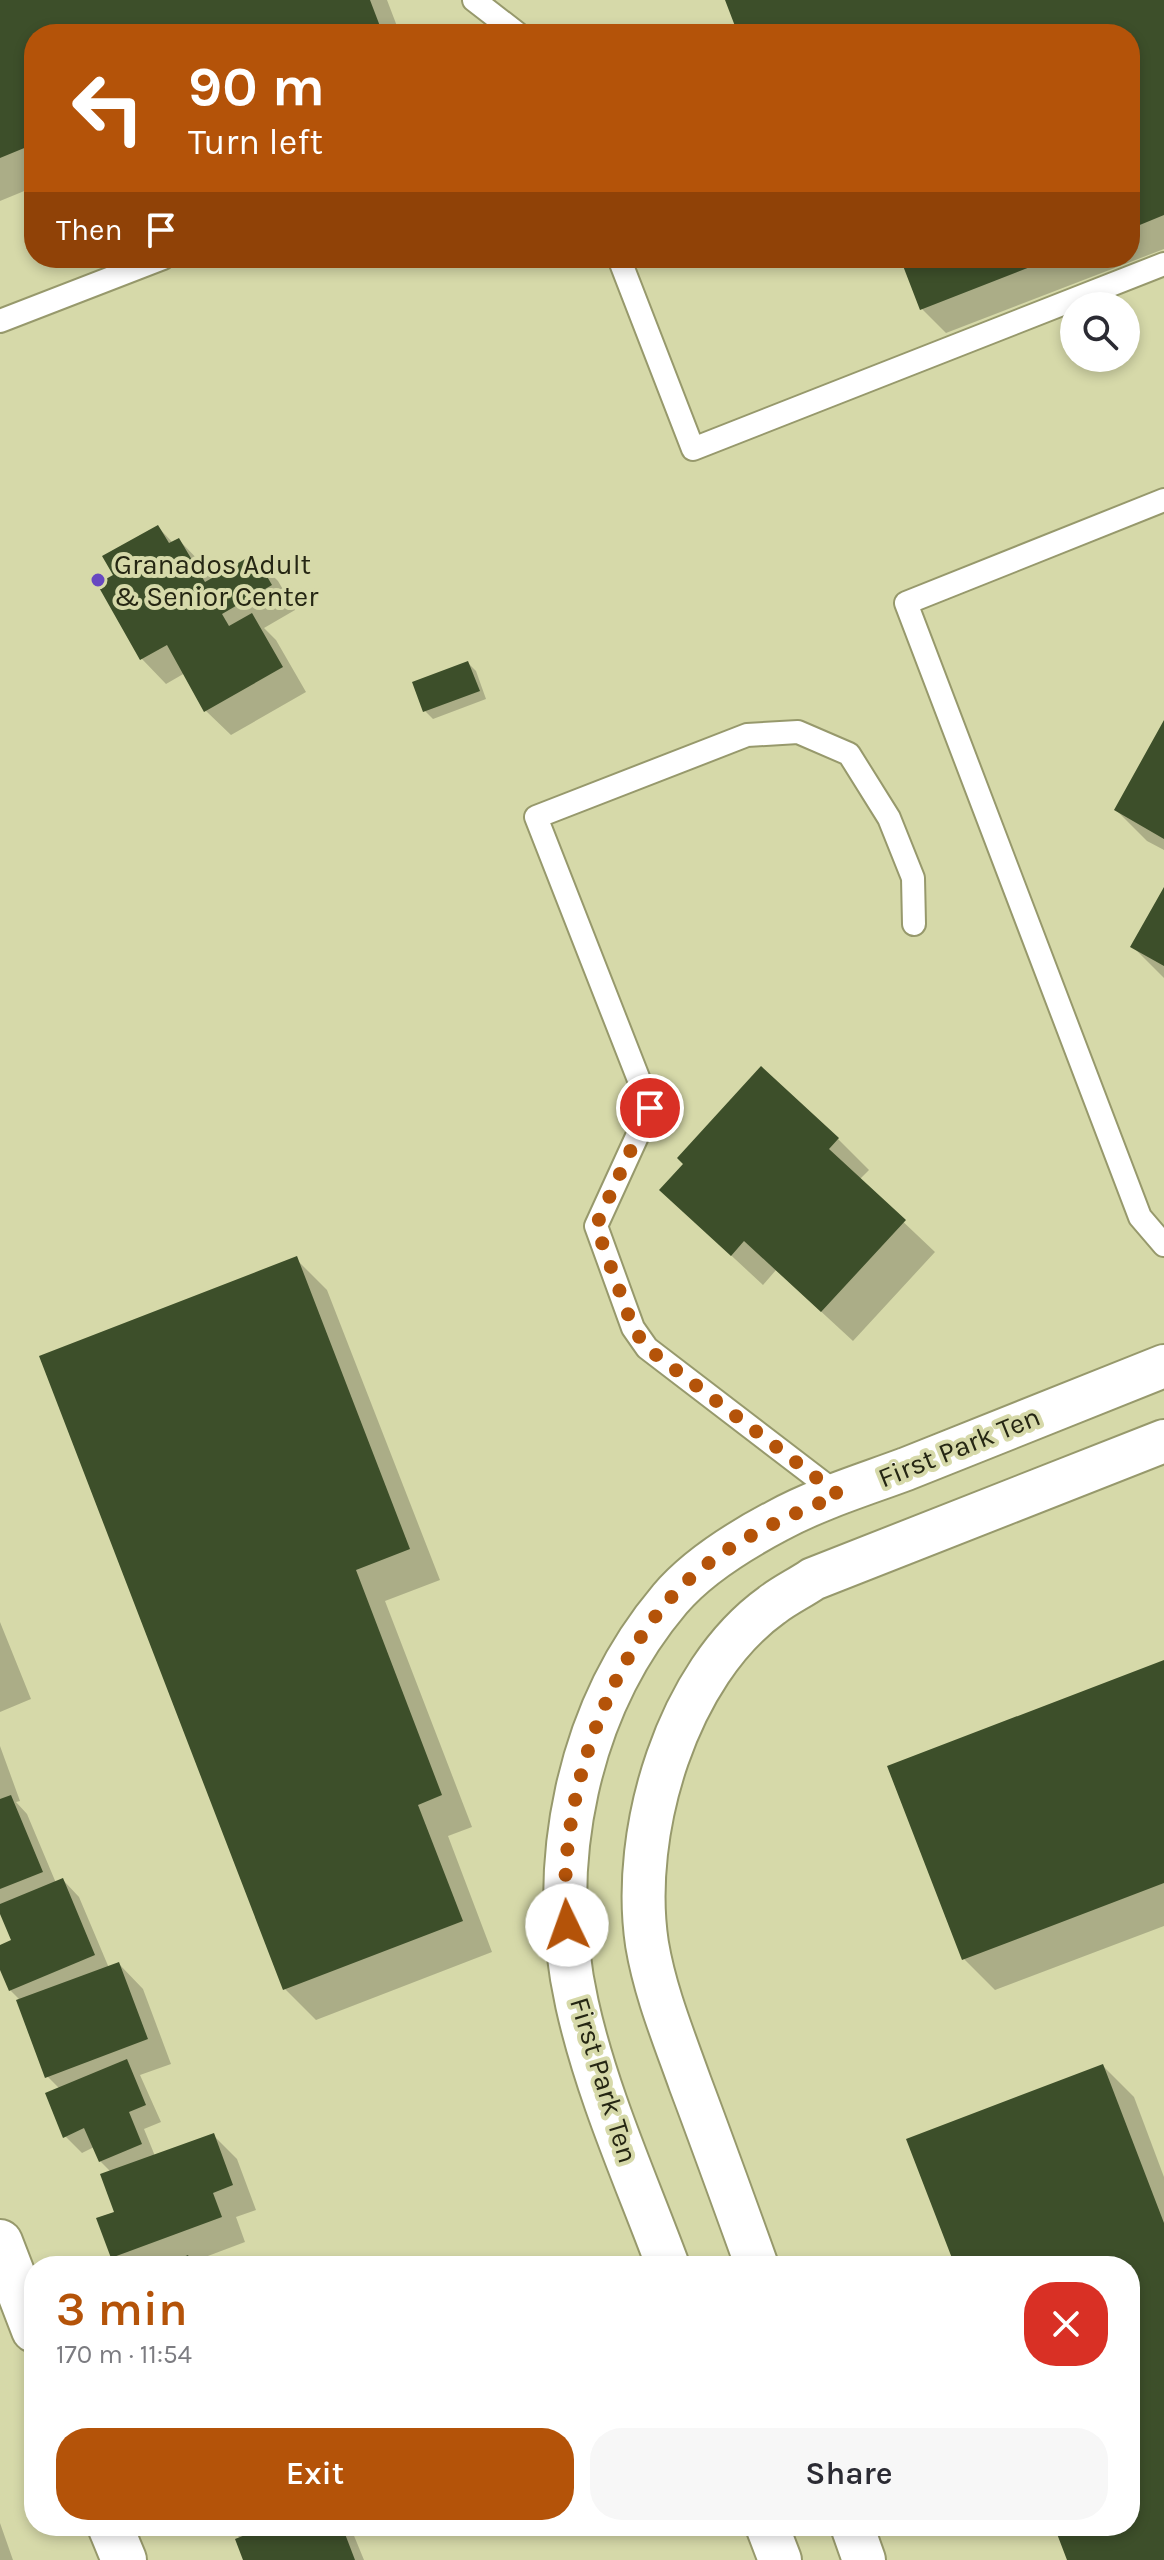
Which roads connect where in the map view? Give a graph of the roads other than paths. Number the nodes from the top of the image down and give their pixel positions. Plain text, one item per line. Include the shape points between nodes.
1 (474, 0) edge
2 (505, 24) edge
3 (1164, 264) edge
4 (137, 268) edge
5 (623, 268) edge
6 (0, 321) edge
7 (1164, 500) edge
8 (914, 924) dead end
9 (1164, 1245) edge
10 (1164, 1366) edge
11 (1164, 1441) edge
12 (839, 1495) junction
13 (0, 2242) edge
14 (664, 2256) edge
15 (753, 2256) edge
16 (24, 2304) edge
17 (114, 2536) edge
18 (771, 2536) edge
19 (856, 2536) edge
20 (124, 2560) edge
21 (780, 2560) edge
22 (864, 2560) edge

1 - 2 lane
3 - 5 lane via 693,449
4 - 6 lane
7 - 9 lane via 906,603 1140,1217
8 - 12 lane via 913,878 889,818 849,754 798,732 747,735 536,817 650,1108 596,1226 633,1328 647,1348
10 - 12 street, First Park Ten
11 - 15 street via 813,1579 749,1626 683,1717 656,1789 643,1867 647,1943 667,2019
12 - 14 street, First Park Ten via 778,1520 740,1543 670,1599 612,1687 579,1776 565,1861 577,2003 606,2104
13 - 16 street
17 - 20 street
18 - 21 street
19 - 22 street

